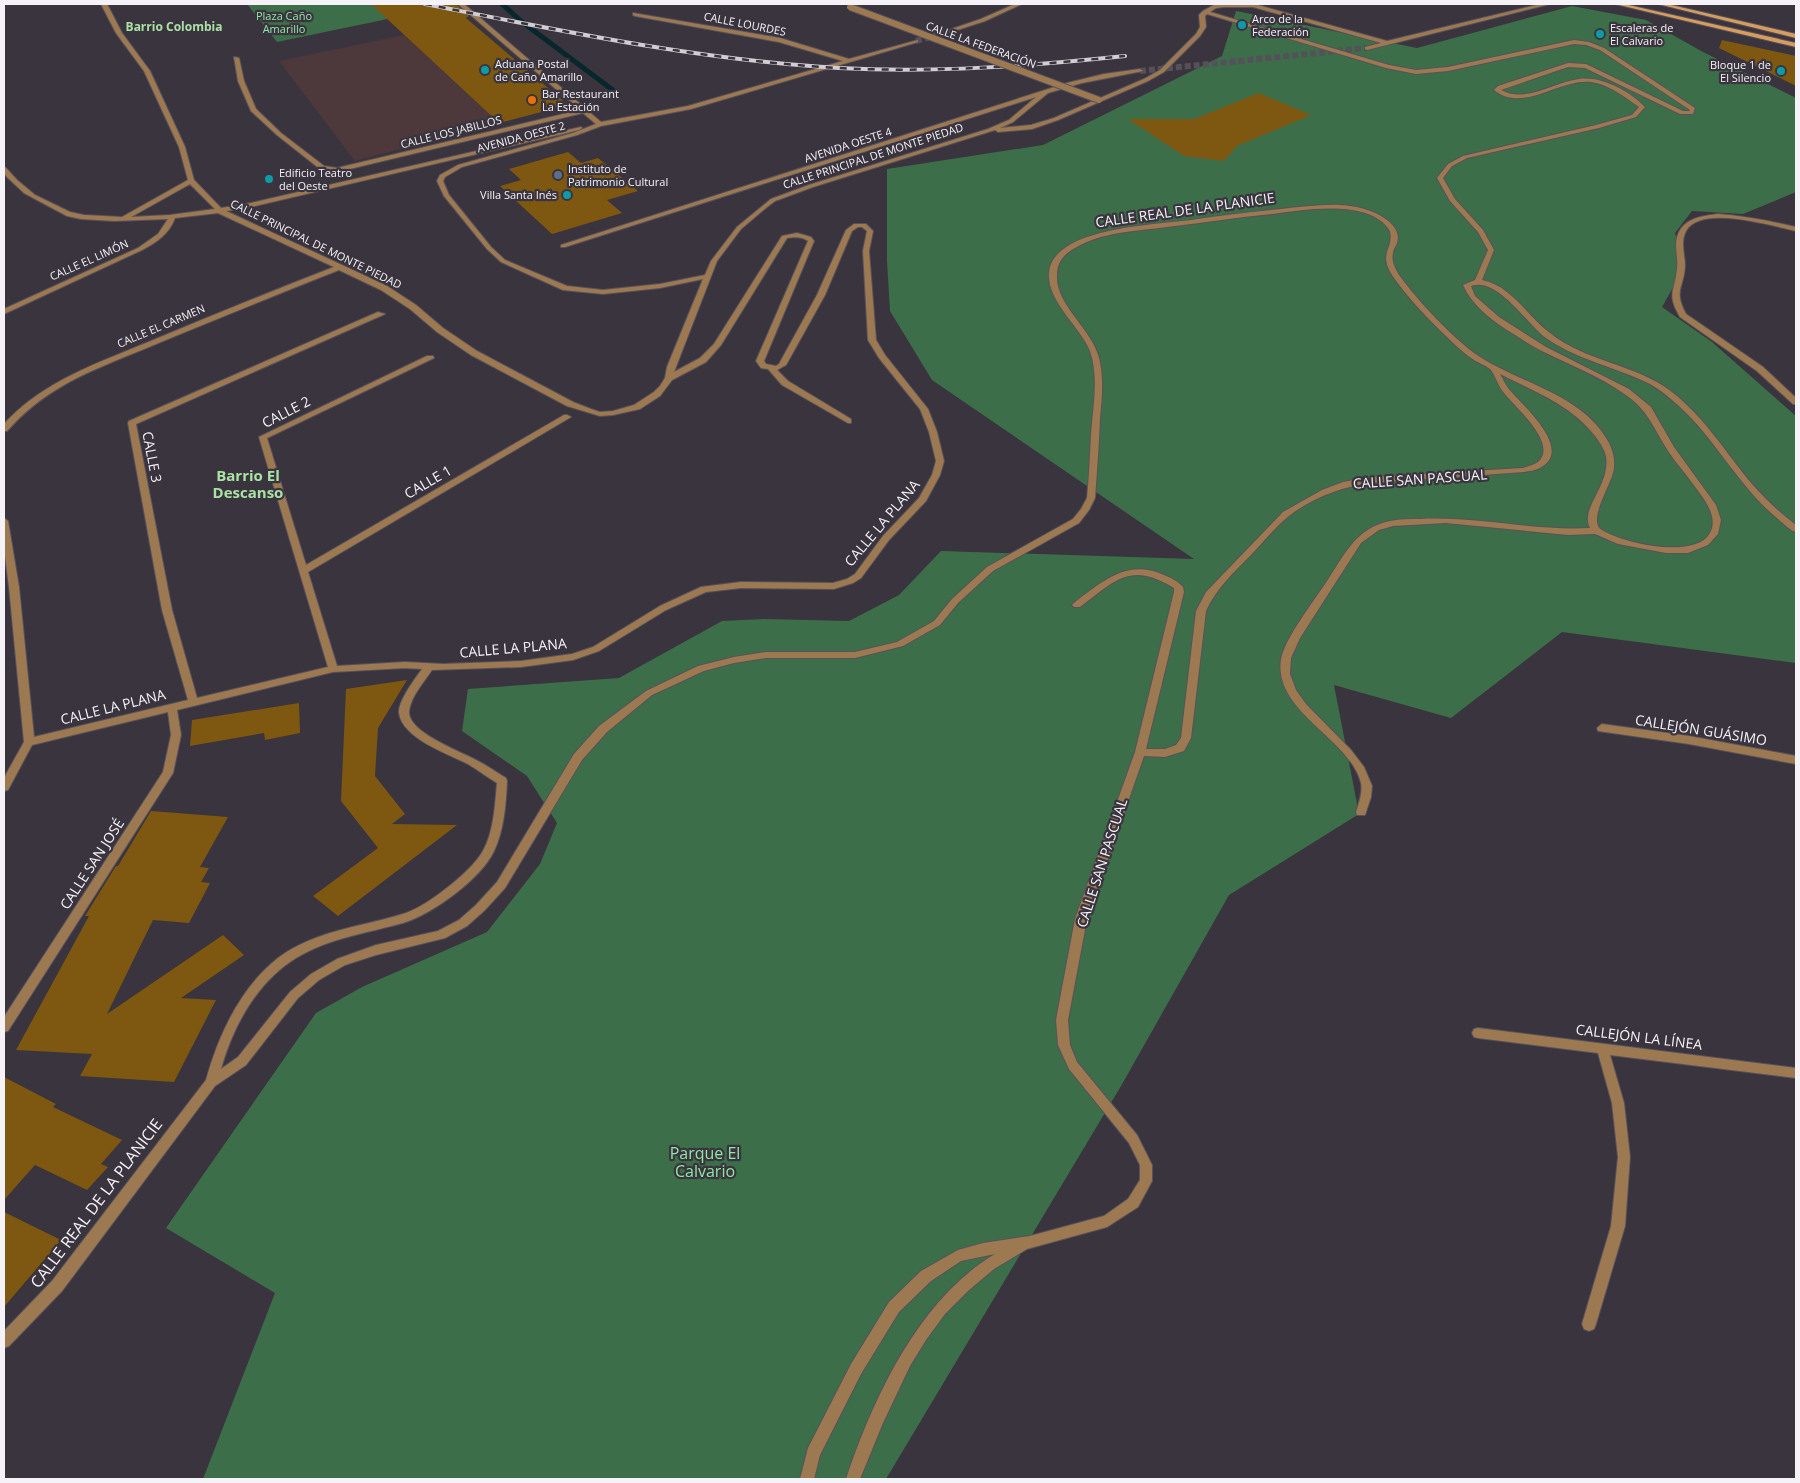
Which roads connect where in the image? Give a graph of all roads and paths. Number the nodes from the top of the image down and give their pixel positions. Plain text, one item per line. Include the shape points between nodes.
1 (104, 4) edge
2 (461, 4) edge
3 (843, 4) edge
4 (1019, 4) edge
5 (1547, 4) edge
6 (1618, 4) edge
7 (1661, 4) edge
8 (1205, 12) junction
9 (635, 14) dead end
10 (937, 35) tunnel mouth
11 (1796, 36) edge
12 (916, 41) tunnel mouth
13 (1387, 43) junction
14 (1796, 45) edge
15 (1367, 48) tunnel mouth
16 (236, 58) dead end
17 (849, 61) junction
18 (1140, 71) tunnel mouth
19 (1046, 92) junction
20 (1100, 100) junction
21 (586, 110) junction
22 (600, 124) junction
23 (990, 130) junction
24 (4, 169) edge
25 (191, 181) junction
26 (220, 211) junction
27 (172, 216) junction
28 (124, 219) junction
29 (1796, 229) edge
30 (563, 246) dead end
31 (340, 267) junction
32 (708, 276) junction
33 (1478, 282) junction
34 (4, 312) edge
35 (381, 314) dead end
36 (430, 358) dead end
37 (771, 368) junction
38 (1494, 369) junction
39 (669, 378) junction
40 (1796, 402) edge
41 (566, 417) dead end
42 (848, 421) dead end
43 (4, 430) edge
44 (4, 521) edge
45 (1796, 529) edge
46 (1596, 531) junction
47 (303, 571) junction
48 (1078, 605) dead end
49 (429, 666) junction
50 (333, 669) junction
51 (194, 702) junction
52 (172, 707) junction
53 (1602, 728) dead end
54 (28, 742) junction
55 (1140, 752) junction
56 (1796, 760) edge
57 (8, 774) edge
58 (4, 787) edge
59 (1361, 812) dead end
60 (4, 1027) edge
61 (1478, 1033) dead end
62 (1602, 1048) junction
63 (1796, 1073) edge
64 (211, 1082) junction
65 (1030, 1242) junction
66 (1589, 1324) dead end
67 (4, 1342) edge
68 (807, 1479) edge
69 (852, 1479) edge

1 - 25 street, CALLE PRINCIPAL DE MONTE PIEDAD via 119,33 147,71 182,147
2 - 21 street
3 - 20 street, CALLE LA FEDERACIÓN, bridge
4 - 10 street via 976,23
5 - 13 street
6 - 14 main road
7 - 11 main road
8 - 13 street via 1224,5 1253,5
8 - 20 street via 1198,35 1168,66 1146,80
8 - 33 street via 1388,67 1416,72 1448,69 1574,42 1587,43 1602,49 1693,109 1690,113 1682,113 1577,64 1500,86 1497,90 1501,95 1521,97 1572,81 1589,80 1612,87 1642,107 1634,116 1597,128 1506,146 1450,164 1440,178 1452,200 1481,231 1491,250
9 - 17 street, CALLE LOURDES via 780,40
12 - 17 street, AVENIDA OESTE 2
13 - 15 street
16 - 21 street, CALLE LOS JABILLOS via 240,82 253,110 322,168 337,170
17 - 22 street, AVENIDA OESTE 2 via 689,108
18 - 19 street, AVENIDA OESTE 4 via 1086,78
19 - 23 street, CALLE PRINCIPAL DE MONTE PIEDAD via 1011,121
19 - 30 street, AVENIDA OESTE 4
20 - 23 street via 1032,127
21 - 22 street
22 - 26 street via 560,130
22 - 32 street, AVENIDA OESTE 2 via 460,166 442,176 440,181 446,195 503,261 566,288 603,292 660,286
23 - 32 street, CALLE PRINCIPAL DE MONTE PIEDAD via 773,200 739,228 714,261
24 - 28 street via 21,188 42,202 72,215
25 - 26 street, CALLE PRINCIPAL DE MONTE PIEDAD
25 - 28 street
26 - 27 street
26 - 31 street, CALLE PRINCIPAL DE MONTE PIEDAD
27 - 28 street
27 - 34 street, CALLE EL LIMÓN via 168,229 140,249
29 - 40 street via 1722,216 1691,221 1685,226 1679,244 1681,268 1673,293 1682,315 1760,369
31 - 39 street, CALLE PRINCIPAL DE MONTE PIEDAD via 397,295 474,353 588,411 613,413 637,407 657,394
31 - 43 street, CALLE EL CARMEN via 58,384 32,401
32 - 39 street, CALLE PRINCIPAL DE MONTE PIEDAD
33 - 45 street via 1502,291 1555,341 1666,391 1710,433 1748,485 1771,510
33 - 46 street via 1467,285 1468,291 1496,319 1543,350 1638,399 1712,505 1717,520 1714,534 1705,543 1688,550 1645,547 1618,541
35 - 51 street, CALLE 3 via 132,423 167,610
36 - 47 street, CALLE 2 via 263,437
37 - 39 street via 760,364 761,356 811,241 806,236 784,237 716,345 702,360
37 - 42 street via 785,383
37 - 49 street, CALLE LA PLANA via 777,368 785,361 821,295 849,230 861,224 868,227 866,251 872,340 924,409 940,461 923,499 886,538 858,576 834,586 741,585 704,589 663,608 596,649 573,657 521,664
38 - 46 street, CALLE REAL DE LA PLANICIE via 1559,399 1595,428 1607,446 1611,461 1610,477 1590,520
38 - 55 street, CALLE SAN PASCUAL via 1499,382 1540,429 1545,439 1544,461 1524,470 1346,484 1286,514 1209,594 1201,611 1186,738 1180,748 1165,753
38 - 64 street, CALLE REAL DE LA PLANICIE via 1460,345 1398,278 1389,256 1395,241 1389,224 1357,209 1330,207 1258,212 1112,232 1072,247 1056,261 1055,287 1092,349 1099,381 1091,498 1076,521 990,569 955,601 937,623 900,644 855,655 766,655 734,660 701,668 649,693 603,729 578,757 501,885 480,908 463,923 441,935 376,950 341,962 315,977 294,995 242,1061
41 - 47 street, CALLE 1
44 - 54 street via 14,587
46 - 59 street via 1568,532 1446,520 1392,523 1366,533 1358,541 1296,636 1286,659 1286,678 1295,697 1358,765 1366,782
47 - 50 street, CALLE 2
48 - 55 street via 1129,571 1156,575 1178,587
49 - 50 street, CALLE LA PLANA
49 - 64 street, CALLE REAL DE LA PLANICIE via 405,704 404,714 408,723 431,742 502,781 500,808 489,852 450,891 418,913 331,938 284,961 261,981 238,1012 219,1051
50 - 51 street, CALLE LA PLANA
51 - 52 street, CALLE LA PLANA
52 - 54 street, CALLE LA PLANA
52 - 60 street, CALLE SAN JOSÉ via 176,735 168,774
53 - 56 street, CALLEJÓN GUÁSIMO
54 - 57 street
55 - 65 street, CALLE SAN PASCUAL via 1081,920 1062,1020 1064,1045 1073,1065 1134,1138 1146,1165 1146,1181 1133,1203 1107,1221
57 - 58 street
61 - 62 street, CALLEJÓN LA LÍNEA
62 - 63 street, CALLEJÓN LA LÍNEA
62 - 66 street via 1618,1103 1624,1156 1618,1226
64 - 67 street, CALLE REAL DE LA PLANICIE via 57,1286
65 - 68 street, CALLE SAN PASCUAL via 958,1256 926,1276 894,1307 856,1369 813,1453
65 - 69 street via 990,1264 940,1308 910,1350

